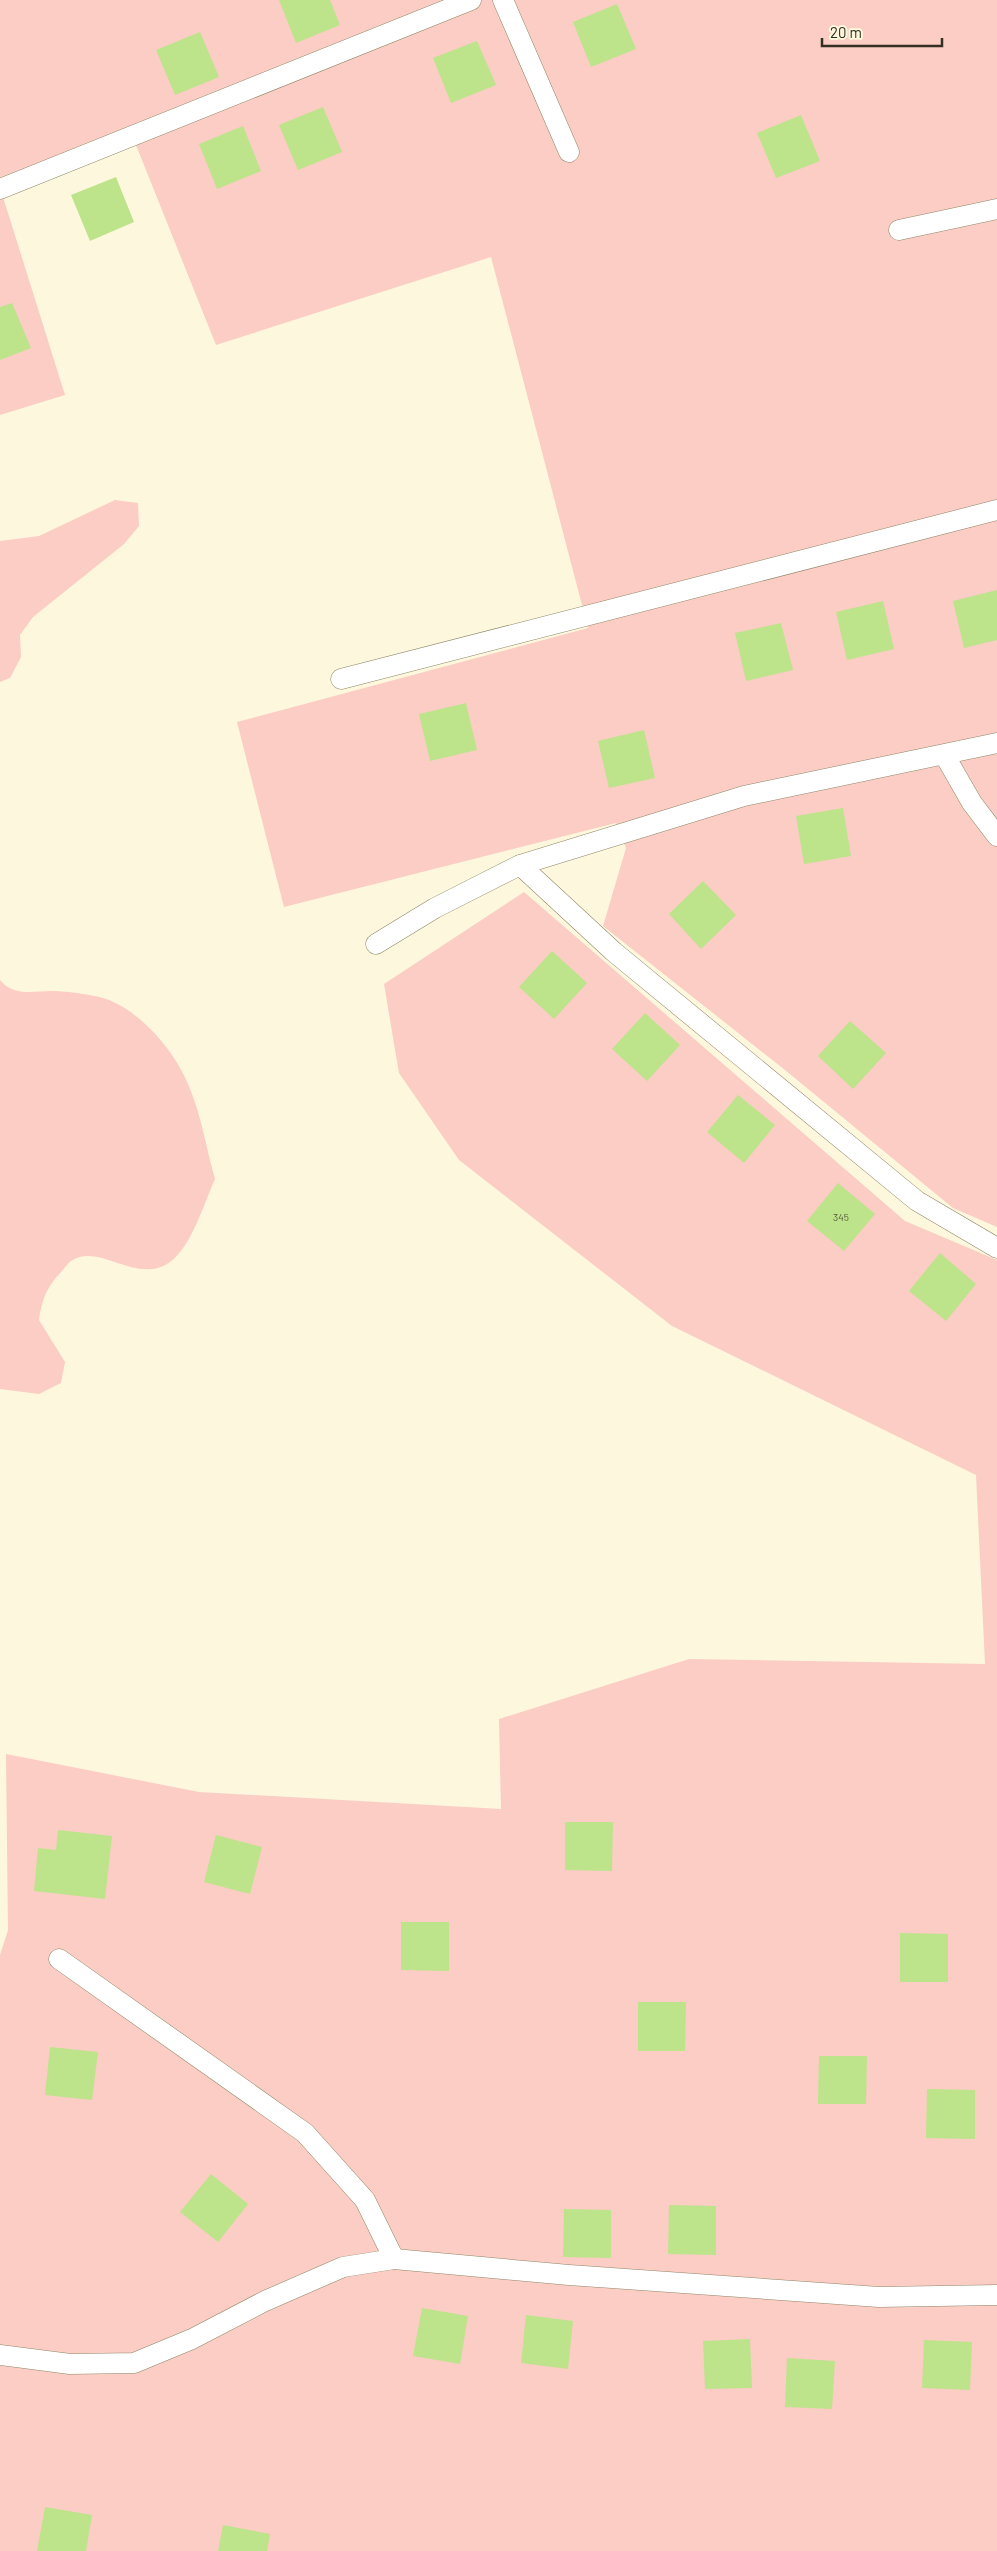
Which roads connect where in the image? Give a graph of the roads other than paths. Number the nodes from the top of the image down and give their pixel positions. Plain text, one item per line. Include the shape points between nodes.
1 (471, 0) edge
2 (503, 0) edge
3 (569, 152) dead end
4 (0, 189) edge
5 (997, 209) edge
6 (899, 230) dead end
7 (997, 510) edge
8 (342, 679) dead end
9 (997, 743) edge
10 (946, 756) junction
11 (997, 836) edge
12 (520, 865) junction
13 (376, 944) dead end
14 (997, 1248) edge
15 (59, 1959) dead end
16 (394, 2259) junction
17 (997, 2295) edge
18 (0, 2354) edge

1 - 4 lane
2 - 3 lane
5 - 6 lane
7 - 8 lane
9 - 10 lane
10 - 11 lane via 972,803
10 - 12 lane via 744,796
12 - 13 lane via 435,908
12 - 14 lane via 614,952 917,1201
15 - 16 lane via 305,2133 365,2200
16 - 17 lane via 879,2297
16 - 18 lane via 343,2267 134,2363 70,2364

